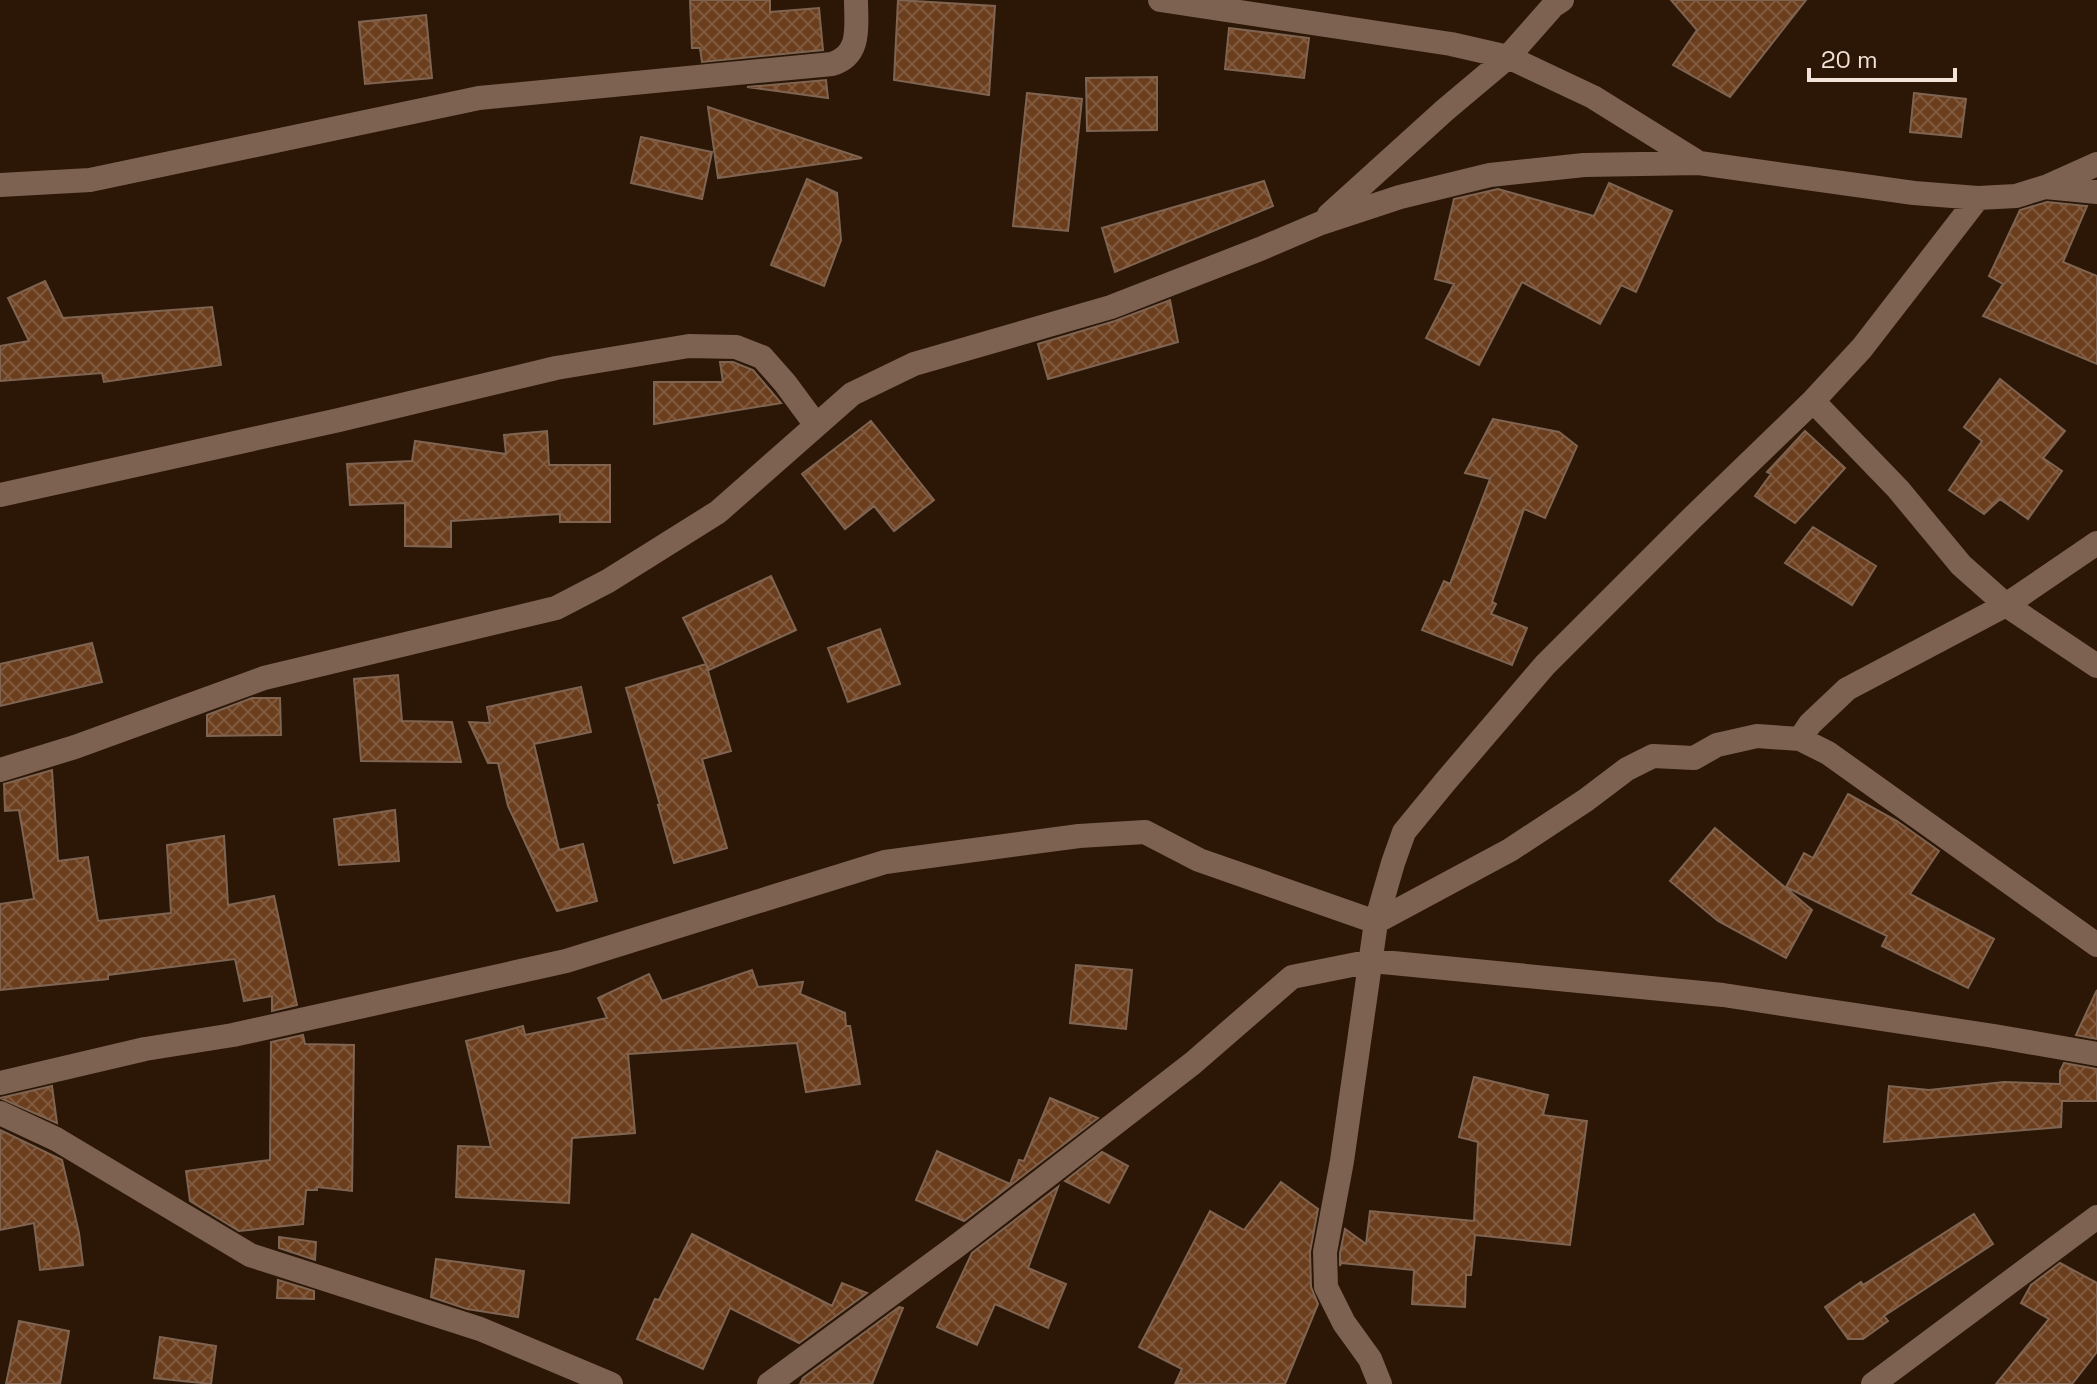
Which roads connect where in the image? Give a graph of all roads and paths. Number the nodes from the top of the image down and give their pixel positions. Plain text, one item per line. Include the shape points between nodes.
1 (856, 0) edge
2 (1160, 0) edge
3 (1562, 0) edge
4 (1508, 57) junction
5 (1699, 163) junction
6 (2097, 164) edge
7 (0, 185) edge
8 (2045, 187) junction
9 (2097, 192) edge
10 (1978, 198) junction
11 (1321, 223) junction
12 (1813, 401) junction
13 (816, 425) junction
14 (0, 495) edge
15 (2097, 543) edge
16 (2006, 605) junction
17 (2097, 666) edge
18 (1800, 739) junction
19 (0, 770) edge
20 (1376, 922) junction
21 (2097, 945) edge
22 (1372, 961) junction
23 (2097, 1054) edge
24 (0, 1083) edge
25 (0, 1113) edge
26 (2097, 1217) edge
27 (611, 1384) edge
28 (769, 1384) edge
29 (1380, 1384) edge
30 (1873, 1384) edge

1 - 7 street via 856,40 850,53 832,64 479,98 90,180
2 - 4 street
3 - 4 street
4 - 5 street via 1593,97
4 - 11 street
5 - 10 street
5 - 11 street via 1584,165 1490,175
6 - 8 street
8 - 9 street
8 - 10 street via 2016,196
10 - 12 street via 1862,348
11 - 13 street via 1111,307 914,364 852,394
12 - 16 street via 1898,489 1961,565
12 - 20 street via 1545,665 1445,782 1404,832
13 - 14 street via 762,357 736,347 689,346 556,368
13 - 19 street via 718,512 556,608 264,678
15 - 16 street
16 - 17 street
16 - 18 street via 1847,689
18 - 20 street via 1757,736 1717,745 1694,758 1653,756 1510,850
18 - 21 street via 1828,753
20 - 22 street
20 - 24 street via 1199,860 1145,832 1079,836 885,862 566,961
22 - 23 street via 1723,995
22 - 28 street via 1292,977 1193,1063
22 - 29 street via 1325,1252 1326,1287
25 - 27 street via 56,1139 250,1255 480,1329
26 - 30 street

